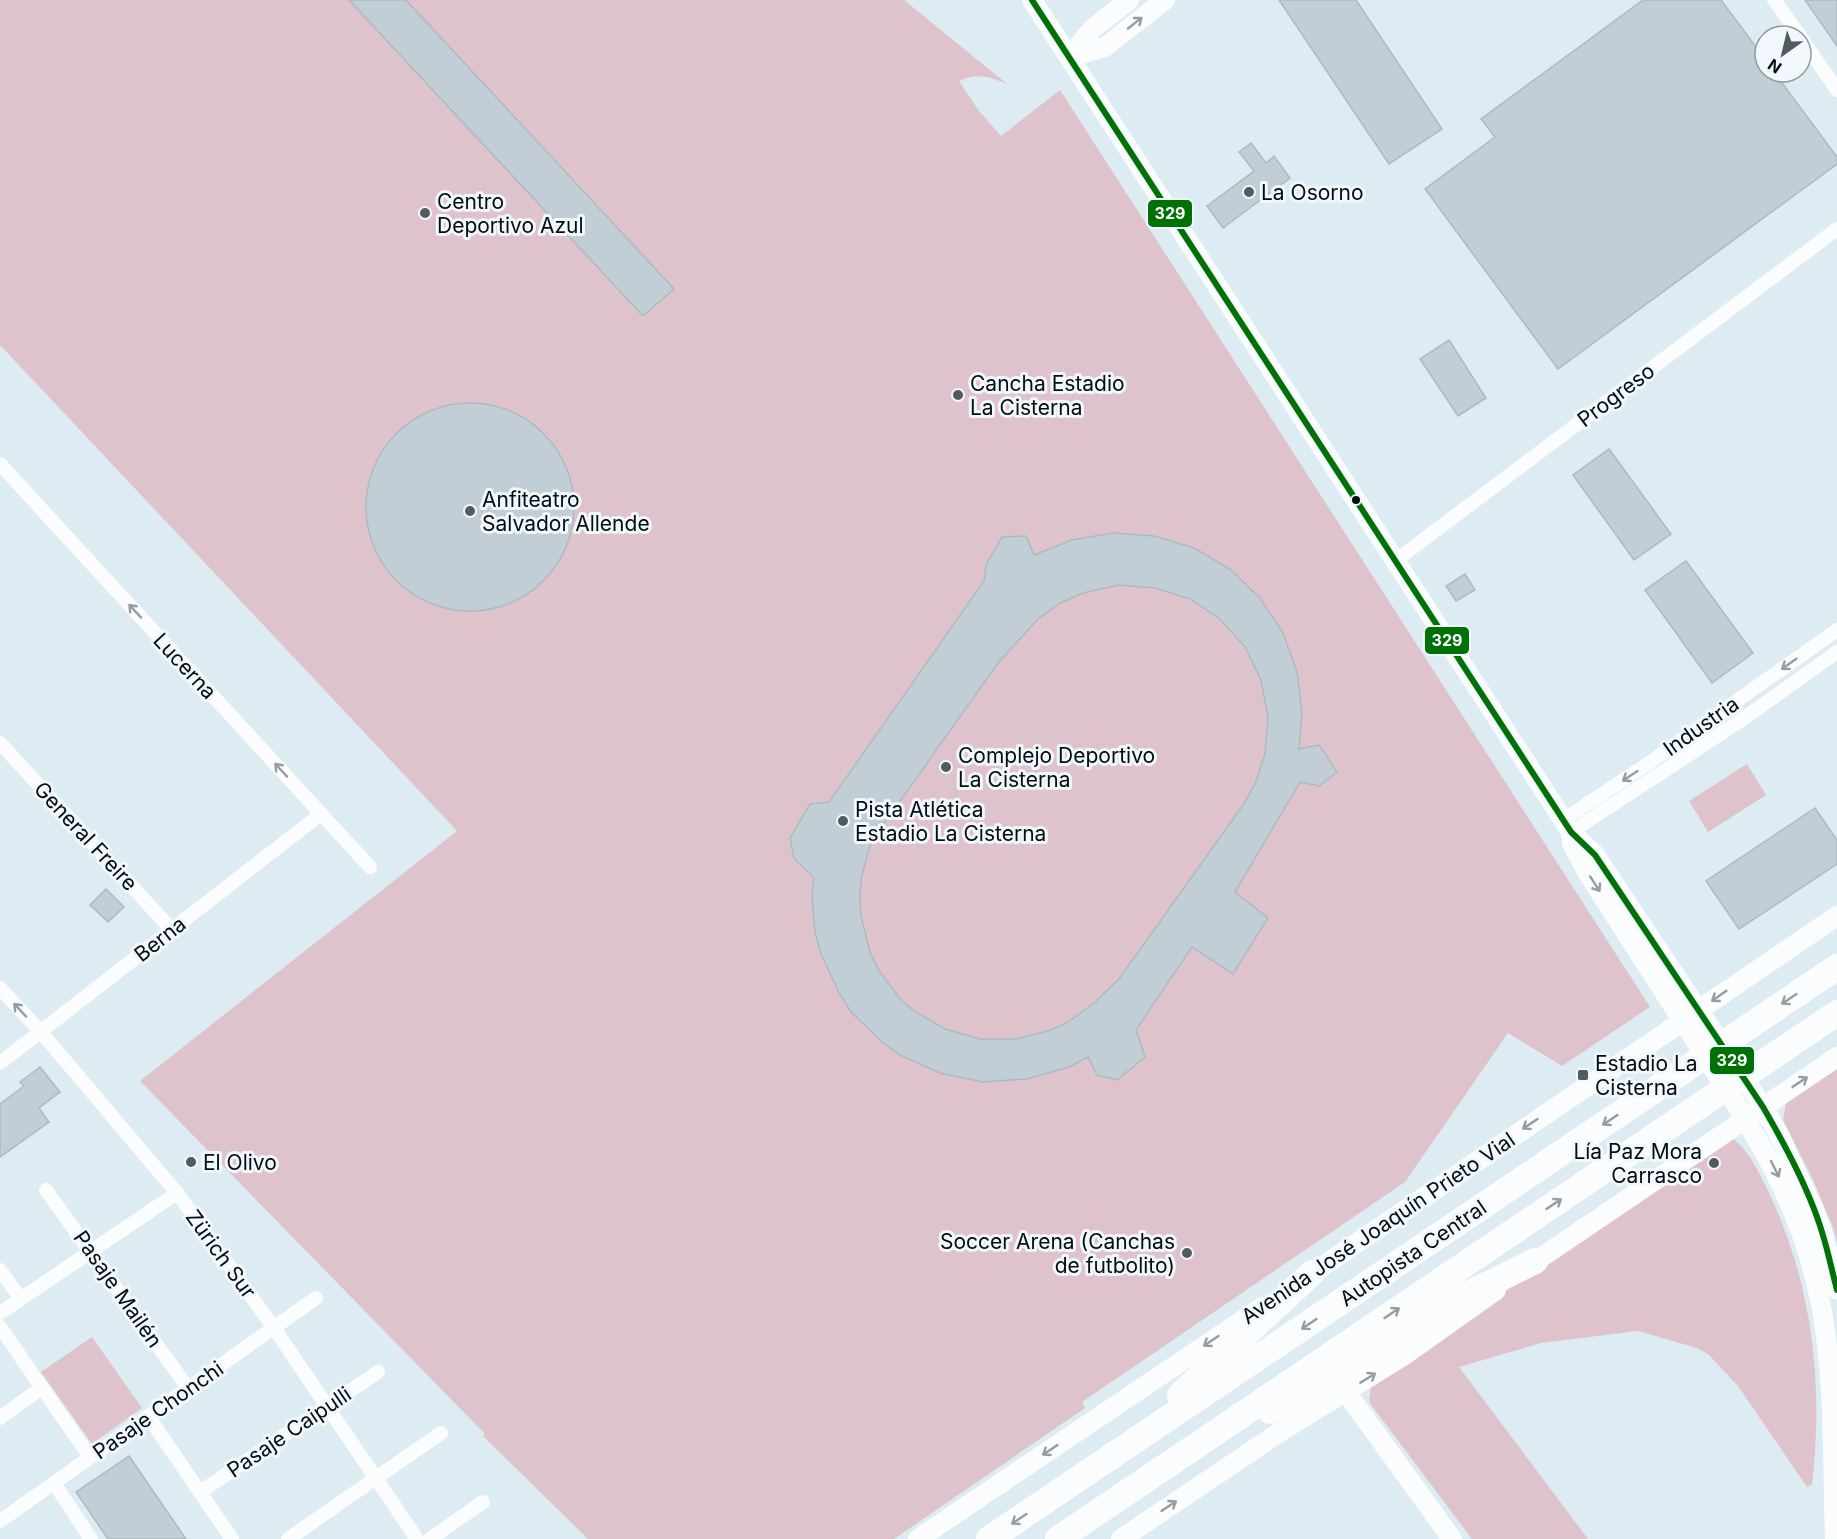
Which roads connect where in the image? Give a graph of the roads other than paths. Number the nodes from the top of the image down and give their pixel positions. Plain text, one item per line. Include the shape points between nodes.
1 (1032, 0) edge
2 (1129, 0) edge
3 (1165, 0) edge
4 (1774, 0) edge
5 (1791, 24) edge
6 (1813, 56) edge
7 (1069, 57) junction
8 (1837, 90) edge
9 (1837, 229) edge
10 (1, 469) edge
11 (1395, 561) junction
12 (1837, 630) edge
13 (1837, 652) edge
14 (0, 743) edge
15 (321, 814) junction
16 (1567, 826) junction
17 (370, 867) dead end
18 (1837, 916) edge
19 (172, 930) junction
20 (1837, 967) edge
21 (0, 988) edge
22 (1837, 1013) edge
23 (1691, 1015) junction
24 (40, 1032) junction
25 (1702, 1033) junction
26 (1837, 1057) edge
27 (0, 1063) edge
28 (1758, 1100) junction
29 (1742, 1112) junction
30 (46, 1190) dead end
31 (177, 1193) junction
32 (1822, 1231) junction
33 (1837, 1245) edge
34 (91, 1251) junction
35 (1535, 1261) junction
36 (0, 1270) edge
37 (1312, 1273) junction
38 (1837, 1290) edge
39 (316, 1298) dead end
40 (21, 1299) junction
41 (0, 1313) edge
42 (0, 1327) edge
43 (274, 1328) junction
44 (378, 1372) dead end
45 (41, 1388) junction
46 (188, 1388) junction
47 (1346, 1392) junction
48 (327, 1406) junction
49 (148, 1416) junction
50 (0, 1418) edge
51 (441, 1433) dead end
52 (1204, 1440) junction
53 (1120, 1452) junction
54 (90, 1457) junction
55 (376, 1478) junction
56 (54, 1483) junction
57 (200, 1492) junction
58 (483, 1502) dead end
59 (0, 1521) edge
60 (291, 1538) edge
61 (91, 1539) edge
62 (232, 1539) edge
63 (417, 1539) edge
64 (430, 1539) edge
65 (918, 1539) edge
66 (989, 1539) edge
67 (1058, 1539) edge
68 (1121, 1539) edge
69 (1452, 1539) edge
70 (1834, 1539) edge

1 - 7 main road
2 - 7 main road via 1092,29
7 -> 3 main road via 1106,47
4 - 5 street
6 - 8 street
7 - 11 main road
9 - 11 street, Progreso
15 -> 10 street, Lucerna
11 - 16 main road
12 -> 16 street, Industria
13 - 16 street, Industria via 1740,722
14 - 19 street, General Freire
15 - 17 street, Lucerna
15 - 19 street, Berna
16 - 23 main road via 1595,855
18 -> 23 main road, Avenida José Joaquín Prieto Vial
19 - 24 street, Berna
20 -> 53 highway, Autopista Central
24 -> 21 street, Zürich Sur
52 -> 22 highway, Autopista Central
23 - 25 main road
23 -> 37 main road, Avenida José Joaquín Prieto Vial
24 - 27 street, Berna
24 - 31 street, Zürich Sur
25 - 28 main road
25 - 29 main road
28 -> 26 main road
28 - 29 main road
28 - 32 main road via 1804,1185
29 - 35 main road
29 -> 70 main road via 1785,1191 1818,1290 1829,1362
30 - 34 street, Pasaje Mailén
31 - 34 street
31 - 43 street, Zürich Sur
32 - 33 main road
32 - 38 main road
34 - 40 street
34 - 46 street, Pasaje Mailén
47 -> 35 main road
35 - 52 highway via 1462,1297 1341,1375
36 - 40 street
37 - 53 highway
37 -> 65 main road, Avenida José Joaquín Prieto Vial
39 - 43 street, Pasaje Chonchi
40 - 41 street
42 - 45 street
43 - 46 street, Pasaje Chonchi
43 - 48 street, Zürich Sur
44 - 48 street, Pasaje Caipulli
45 - 50 street
45 - 54 street
46 - 49 street, Pasaje Chonchi
68 -> 47 main road
47 - 69 main road
48 - 55 street, Zürich Sur
48 - 57 street, Pasaje Caipulli
49 - 54 street, Pasaje Chonchi
49 - 57 street
51 - 55 street
52 - 67 highway, Autopista Central
53 -> 66 highway, Autopista Central
54 - 56 street, Pasaje Chonchi
55 - 60 street
55 - 63 street, Zürich Sur
56 - 59 street, Pasaje Chonchi
56 - 61 street
57 - 62 street
58 - 64 street

